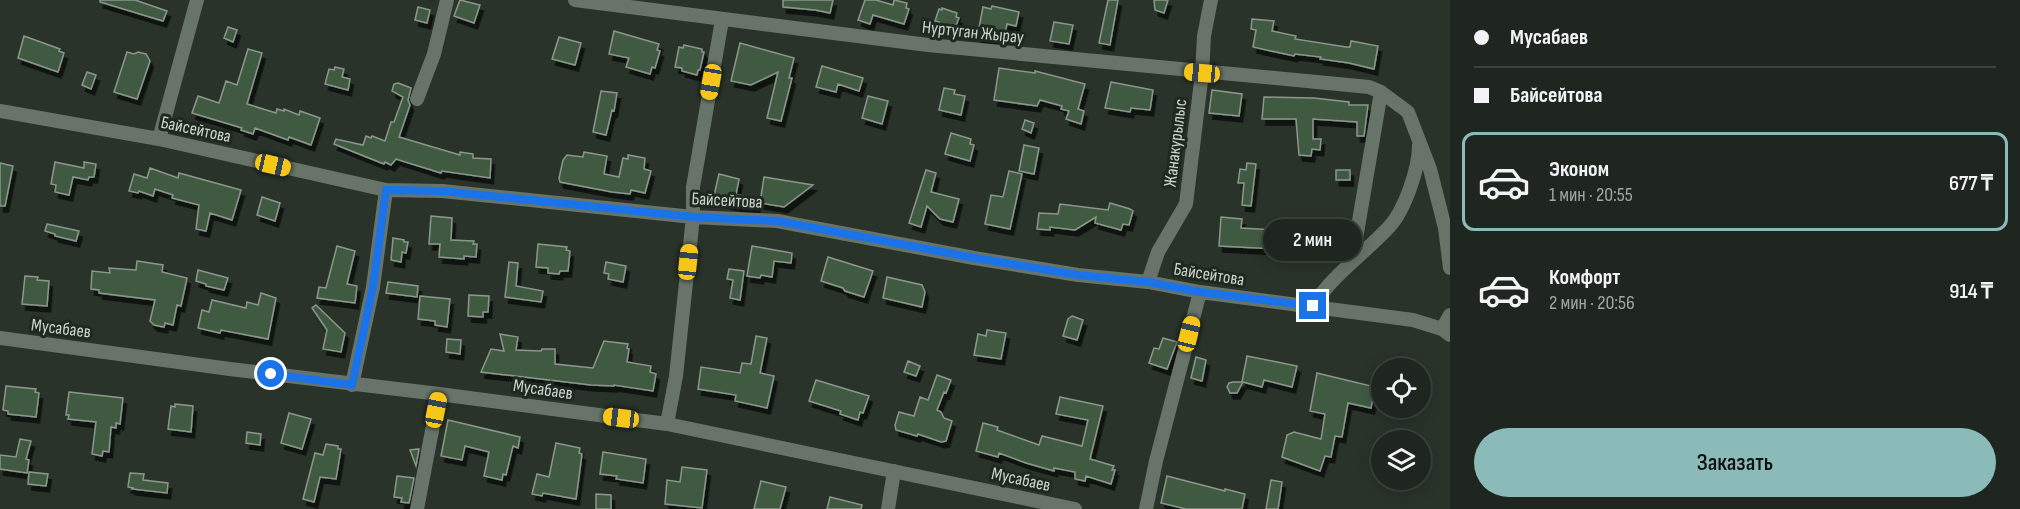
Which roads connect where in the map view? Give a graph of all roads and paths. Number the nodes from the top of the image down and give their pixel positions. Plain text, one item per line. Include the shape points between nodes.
1 (197, 0) edge
2 (447, 0) edge
3 (575, 0) edge
4 (1211, 0) edge
5 (722, 20) junction
6 (1202, 73) junction
7 (1375, 90) junction
8 (417, 99) dead end
9 (0, 111) edge
10 (159, 139) junction
11 (1419, 142) junction
12 (386, 190) junction
13 (693, 217) junction
14 (1352, 262) junction
15 (1450, 268) edge
16 (1148, 282) junction
17 (1200, 292) junction
18 (1313, 306) junction
19 (1450, 315) edge
20 (1446, 332) edge
21 (0, 338) edge
22 (352, 385) junction
23 (440, 394) junction
24 (667, 424) junction
25 (894, 471) junction
26 (417, 509) edge
27 (888, 509) edge
28 (1075, 509) edge
29 (1146, 509) edge

1 - 10 street
2 - 8 street via 434,54
3 - 5 street, Нуртуган Жырау
4 - 6 street, Жанакурылыс
5 - 6 street, Нуртуган Жырау
5 - 13 street via 693,187
6 - 7 street, Нуртуган Жырау via 1348,84
6 - 16 street, Жанакурылыс via 1186,204 1158,252
7 - 11 street via 1408,112
7 - 14 street
9 - 10 street, Байсейтова
10 - 12 street, Байсейтова
11 - 14 street via 1403,205 1391,225
11 - 15 street via 1445,228
12 - 13 street, Байсейтова via 442,191
12 - 22 street via 373,287
13 - 16 street, Байсейтова via 777,221 1078,275
13 - 24 street
14 - 18 street
16 - 17 street, Байсейтова
17 - 18 street, Байсейтова
17 - 29 street
18 - 20 street, Байсейтова via 1413,320
19 - 20 street
21 - 22 street, Мусабаев
22 - 23 street, Мусабаев
23 - 24 street, Мусабаев
23 - 26 street
24 - 25 street, Мусабаев
25 - 27 street
25 - 28 street, Мусабаев

